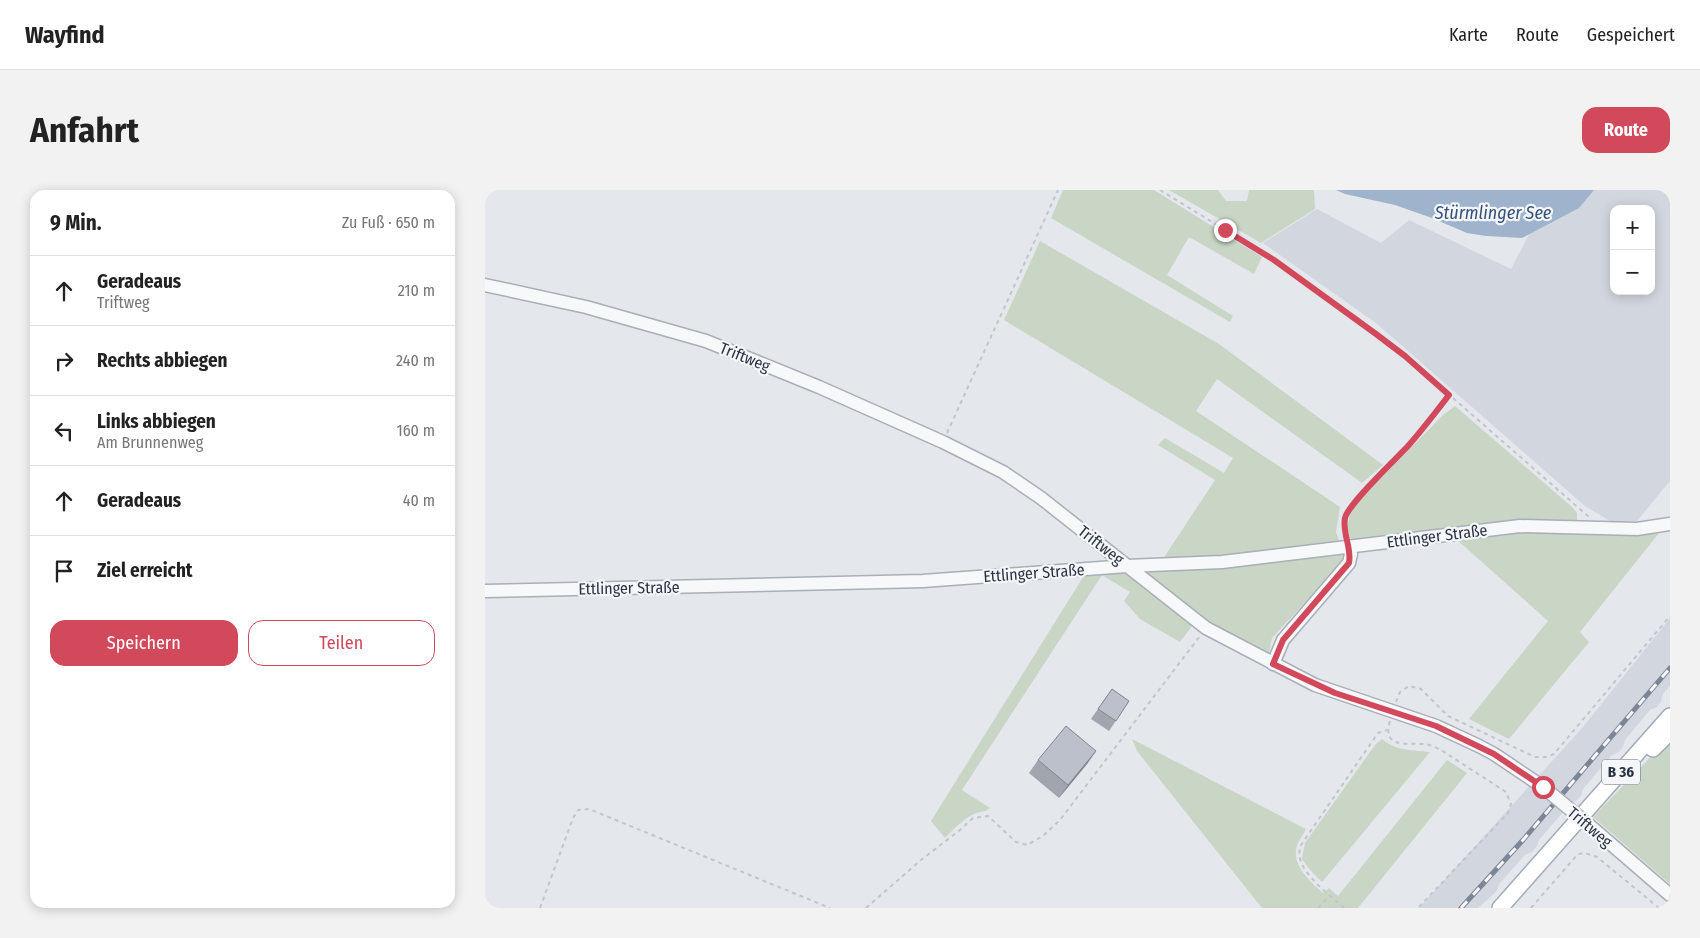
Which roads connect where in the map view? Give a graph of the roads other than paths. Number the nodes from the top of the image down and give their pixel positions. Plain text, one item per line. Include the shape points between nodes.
1 (485, 284) edge
2 (1670, 524) edge
3 (1348, 546) junction
4 (1127, 566) junction
5 (485, 591) edge
6 (1273, 664) junction
7 (1670, 716) edge
8 (1670, 732) edge
9 (1630, 762) junction
10 (1670, 895) edge
11 (1500, 908) edge

1 - 4 street, Triftweg via 586,307 706,341 819,387 943,442 1010,477
2 - 3 street, Ettlinger Straße via 1637,529 1520,526
3 - 4 street, Ettlinger Straße via 1222,562
3 - 6 street via 1351,554 1349,563 1283,640
4 - 5 street, Ettlinger Straße via 923,581
4 - 6 street, Triftweg via 1206,628
6 - 10 street, Triftweg, bridge via 1335,693 1436,726 1494,754 1543,787
7 - 9 main road, B 36
8 - 9 main road via 1652,750
9 - 11 main road, B 36

